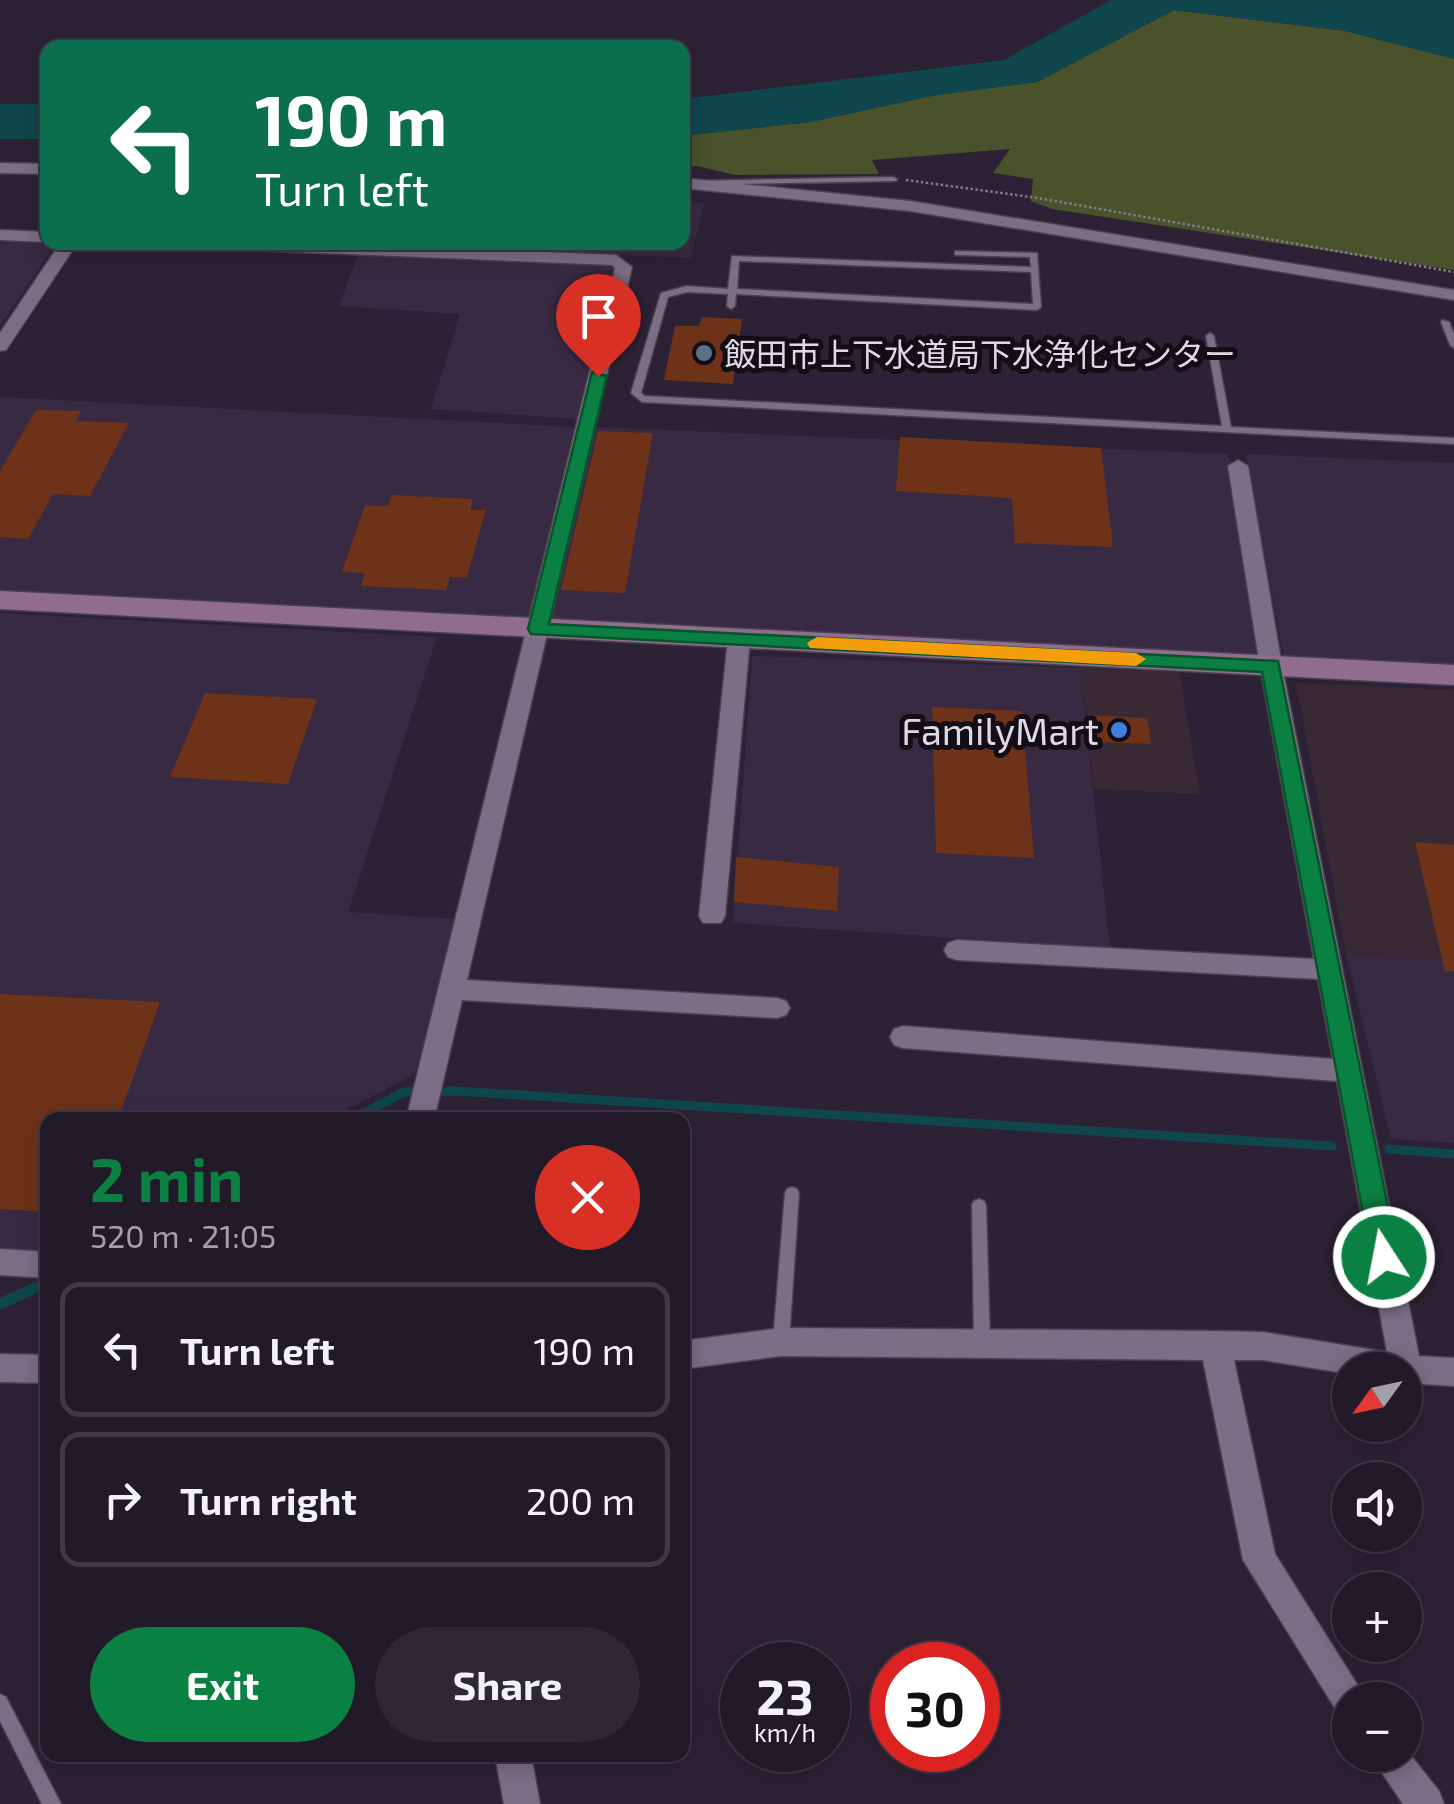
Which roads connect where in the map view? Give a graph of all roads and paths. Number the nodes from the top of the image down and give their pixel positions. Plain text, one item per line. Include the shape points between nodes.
1 (0, 168) edge
2 (40, 169) edge
3 (893, 179) joint
4 (690, 183) edge
5 (690, 183) edge
6 (0, 235) edge
7 (40, 237) edge
8 (65, 250) edge
9 (372, 250) edge
10 (958, 252) dead end
11 (1035, 270) junction
12 (1454, 272) edge
13 (732, 292) junction
14 (1454, 295) edge
15 (731, 306) dead end
16 (1446, 322) dead end
17 (1210, 336) dead end
18 (1454, 345) edge
19 (0, 346) edge
20 (1226, 429) junction
21 (1454, 441) edge
22 (1238, 466) dead end
23 (0, 600) edge
24 (538, 629) junction
25 (739, 639) junction
26 (1271, 666) junction
27 (1454, 675) edge
28 (712, 916) dead end
29 (956, 950) dead end
30 (1328, 970) junction
31 (448, 989) junction
32 (778, 1008) dead end
33 (903, 1037) dead end
34 (1348, 1071) junction
35 (422, 1111) edge
36 (792, 1193) dead end
37 (979, 1205) dead end
38 (0, 1262) edge
39 (40, 1264) edge
40 (782, 1342) junction
41 (982, 1342) junction
42 (1215, 1345) junction
43 (1403, 1352) edge
44 (690, 1354) edge
45 (1332, 1357) edge
46 (0, 1368) edge
47 (40, 1368) edge
48 (1422, 1370) edge
49 (1454, 1372) edge
50 (1338, 1682) edge
51 (0, 1703) edge
52 (514, 1762) edge
53 (1401, 1772) edge
54 (52, 1804) edge
55 (522, 1804) edge
56 (1426, 1804) edge

1 - 2 street
3 - 4 lane
3 - 12 path
5 - 14 street via 910,206
6 - 7 street
8 - 19 street
9 - 24 street via 616,260 624,268
10 - 11 lane via 1034,255
11 - 13 lane via 735,258
11 - 13 lane via 1036,307
13 - 15 lane
13 - 20 lane via 664,295 636,393 642,399
16 - 18 lane
17 - 20 lane
20 - 21 lane
22 - 26 street
23 - 24 street
24 - 25 street
24 - 31 street
25 - 26 street
25 - 28 street
26 - 27 street
26 - 30 street
29 - 30 street
30 - 34 street
31 - 32 street
31 - 35 street
33 - 34 street
34 - 43 street
36 - 40 lane
37 - 41 lane
38 - 39 street
40 - 41 street
40 - 44 street
41 - 42 street
42 - 45 street
42 - 50 street via 1260,1560
46 - 47 street
48 - 49 street
51 - 54 lane
52 - 55 street
53 - 56 street

